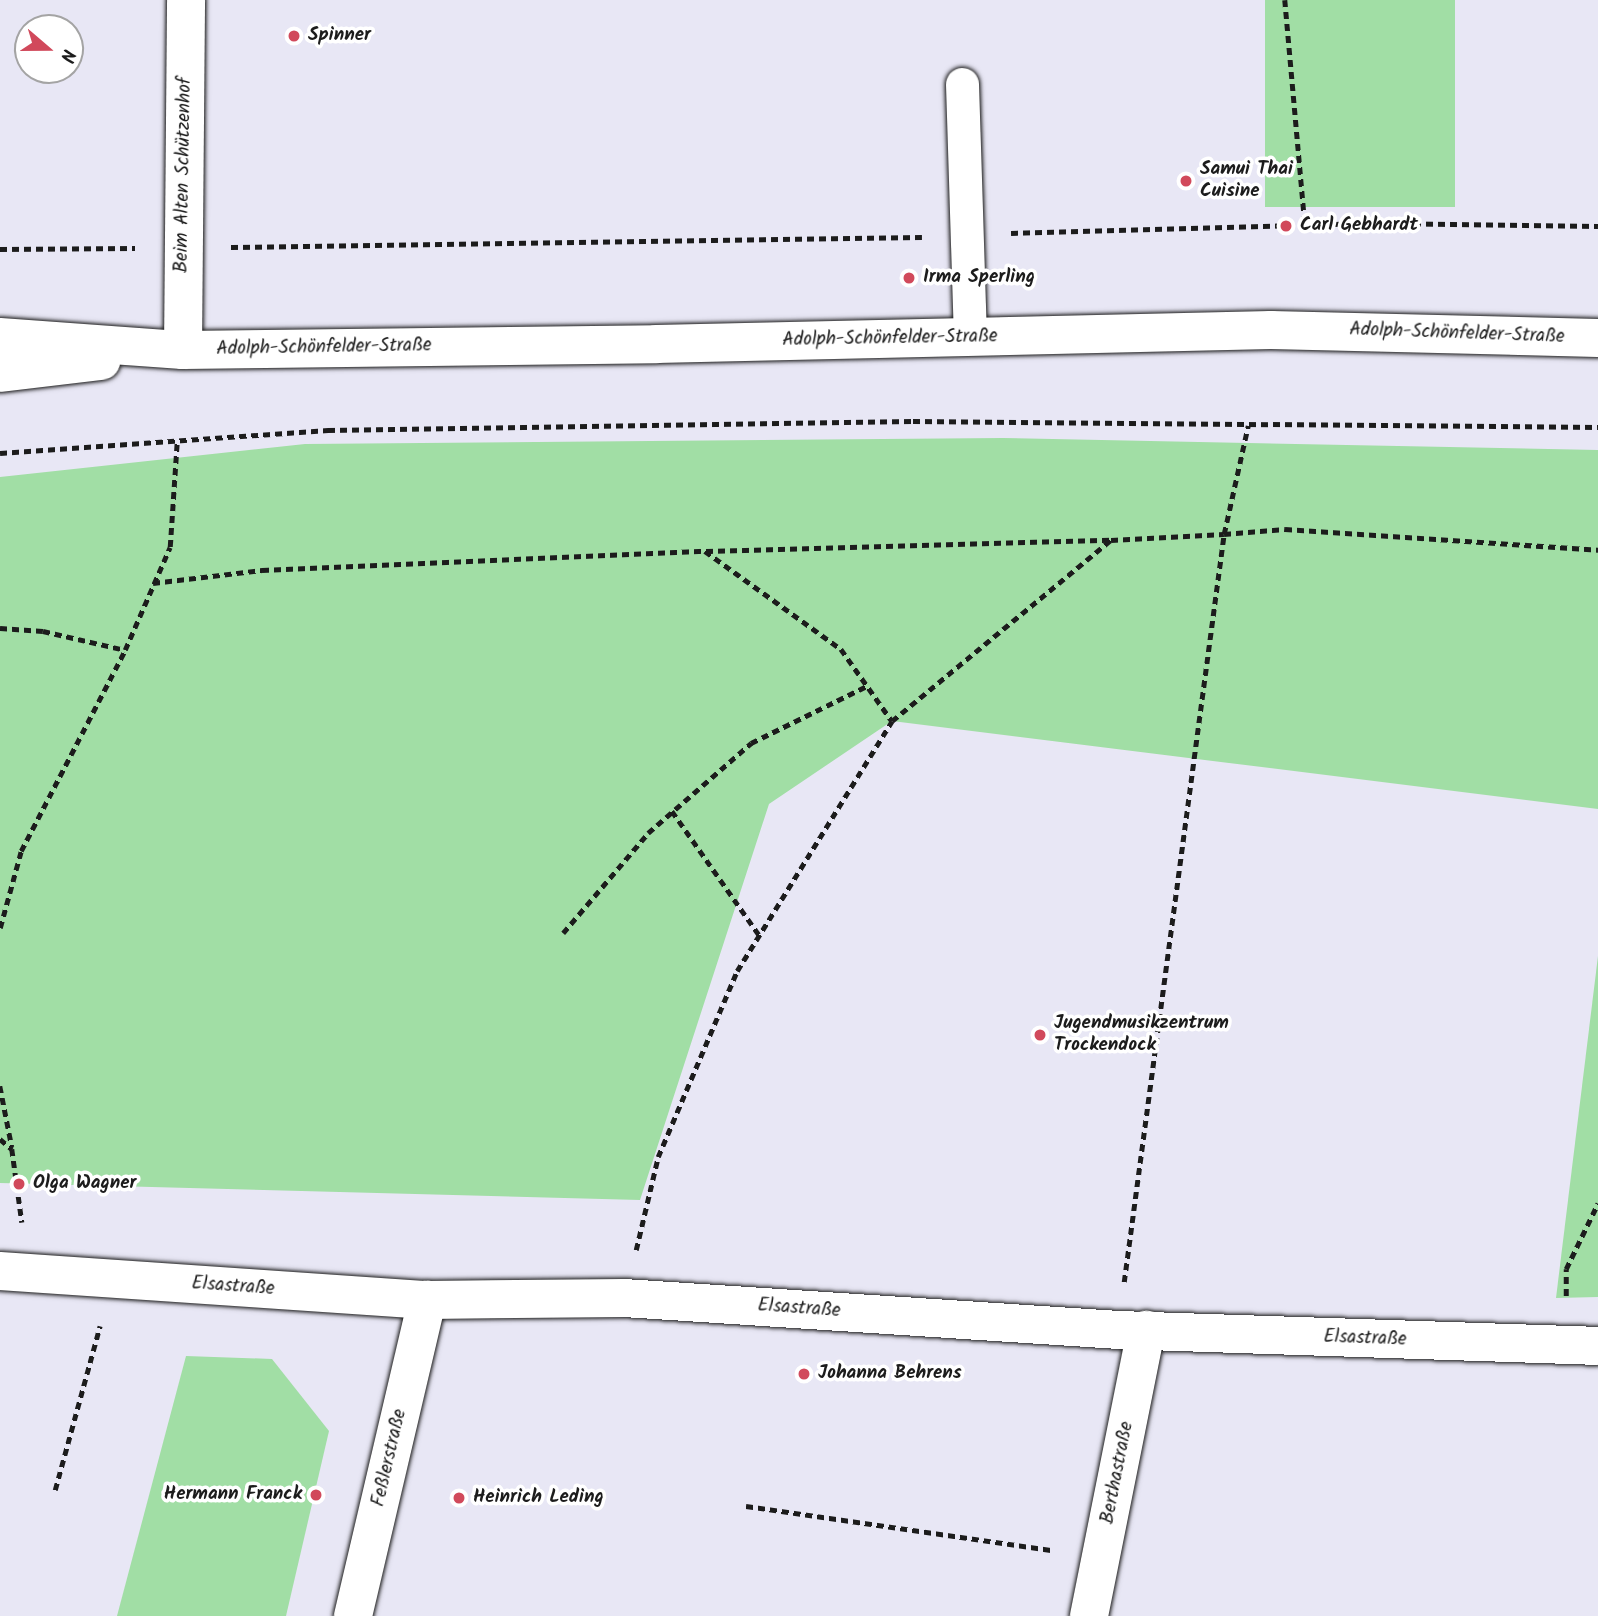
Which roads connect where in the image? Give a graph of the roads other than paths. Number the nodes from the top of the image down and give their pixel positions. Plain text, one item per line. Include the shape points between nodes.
1 (186, 0) edge
2 (962, 85) dead end
3 (0, 337) edge
4 (970, 337) junction
5 (1598, 338) edge
6 (183, 350) junction
7 (0, 373) edge
8 (15, 1272) edge
9 (427, 1300) junction
10 (1132, 1330) junction
11 (1582, 1345) edge
12 (353, 1616) edge
13 (1089, 1616) edge

1 - 6 street, Beim Alten Schützenhof
2 - 4 lane
3 - 6 street, Adolph-Schönfelder-Straße
4 - 5 street, Adolph-Schönfelder-Straße via 1314,330
4 - 6 street, Adolph-Schönfelder-Straße
6 - 7 street, Adolph-Schönfelder-Straße
8 - 9 street, Elsastraße
9 - 10 street, Elsastraße via 624,1298
9 - 12 street, Feßlerstraße
10 - 11 street, Elsastraße
10 - 13 street, Berthastraße

